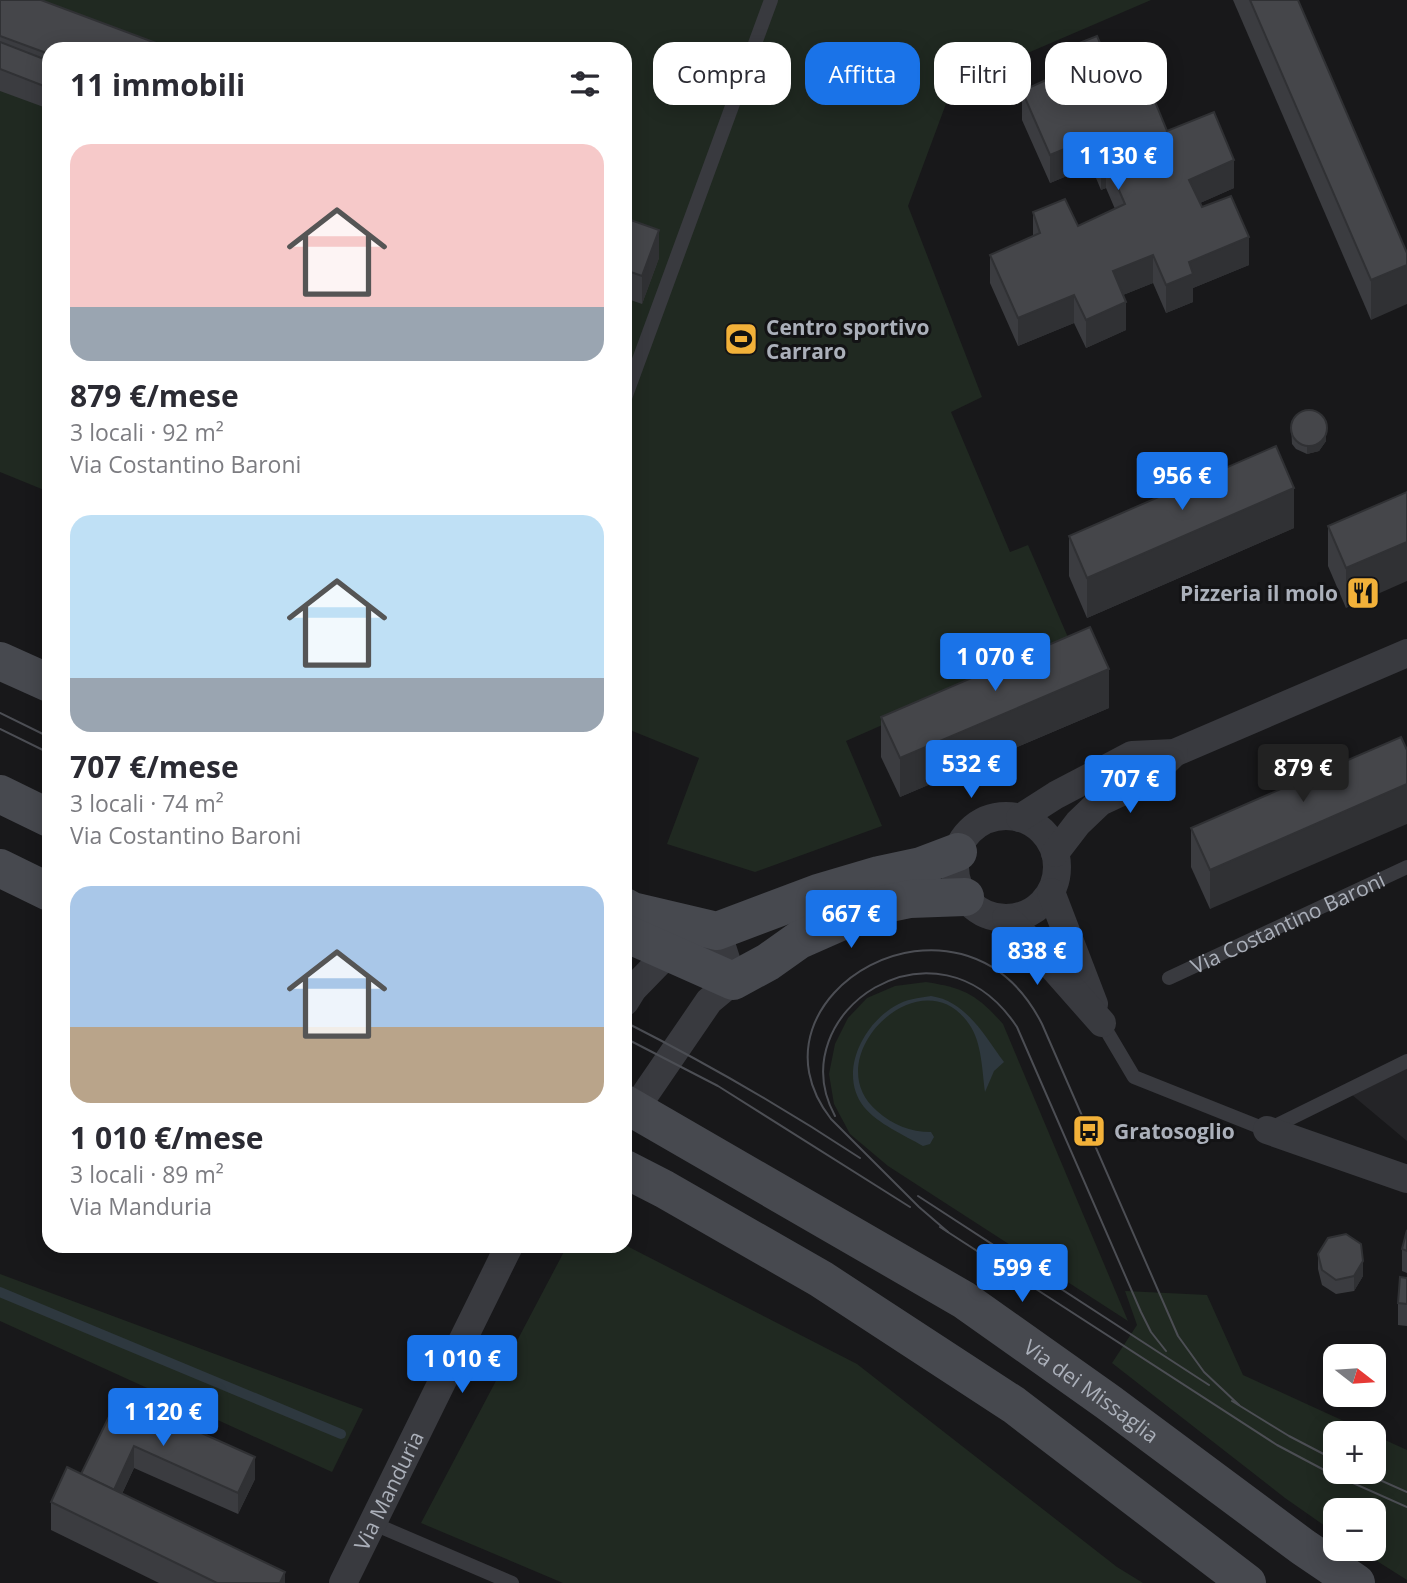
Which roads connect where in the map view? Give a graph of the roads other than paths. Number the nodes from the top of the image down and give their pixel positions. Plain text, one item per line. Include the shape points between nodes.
1 (771, 0) edge
2 (632, 379) edge
3 (1405, 659) edge
4 (0, 661) edge
5 (42, 680) edge
6 (1174, 753) junction
7 (0, 794) edge
8 (42, 815) edge
9 (1020, 818) junction
10 (958, 852) junction
11 (1055, 853) junction
12 (0, 867) edge
13 (1407, 867) edge
14 (42, 888) edge
15 (1051, 892) junction
16 (965, 897) junction
17 (632, 909) edge
18 (1006, 918) junction
19 (717, 931) junction
20 (632, 936) edge
21 (667, 954) junction
22 (1169, 978) dead end
23 (733, 981) junction
24 (632, 991) edge
25 (1102, 1023) junction
26 (1407, 1061) edge
27 (632, 1104) edge
28 (632, 1111) edge
29 (1267, 1130) junction
30 (632, 1173) edge
31 (1407, 1179) edge
32 (506, 1253) edge
33 (372, 1523) junction
34 (344, 1583) edge
35 (512, 1583) edge
36 (1247, 1583) edge
37 (1356, 1583) edge

1 - 2 lane
3 - 6 street
4 - 5 main road
6 - 9 street via 1132,755
6 - 11 street via 1147,780 1100,802
7 - 8 main road
9 - 10 street via 986,820 966,836
9 - 11 street via 1048,837
10 - 16 street via 956,878
10 - 19 main road via 818,893
11 - 15 street via 1057,874
12 - 14 main road
13 - 22 lane, Via Costantino Baroni
15 - 18 street via 1034,910
15 - 25 street
16 - 18 street via 982,913
16 - 23 main road via 909,899 876,906 799,940
17 - 19 main road
18 - 25 street
19 - 21 street
19 - 23 street
20 - 21 main road
21 - 23 main road
21 - 24 street
23 - 27 street via 709,1001
25 - 29 lane via 1134,1077
26 - 29 lane
28 - 37 main road, Via dei Missaglia via 964,1300
29 - 31 street
30 - 36 main road via 821,1279 1014,1405
32 - 33 street, Via Manduria
33 - 34 street, Via Manduria
33 - 35 lane

